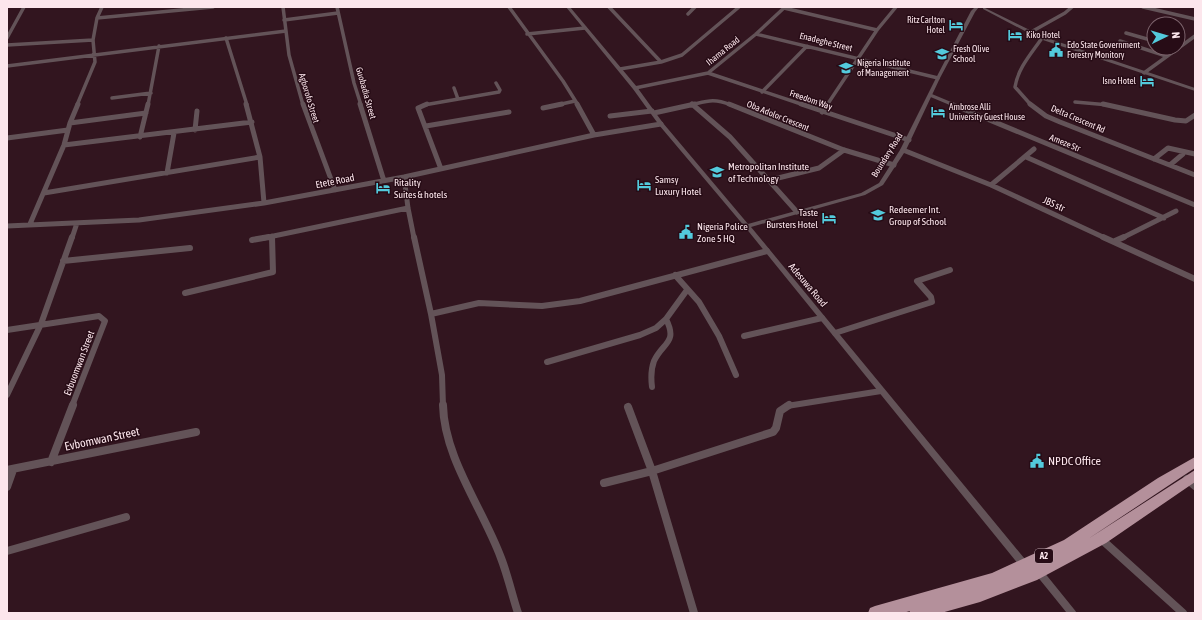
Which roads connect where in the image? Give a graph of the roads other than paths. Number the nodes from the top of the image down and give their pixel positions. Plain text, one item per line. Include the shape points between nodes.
1 (24, 7) edge
2 (102, 7) edge
3 (209, 7) edge
4 (213, 7) edge
5 (283, 7) edge
6 (337, 7) edge
7 (509, 7) edge
8 (568, 7) edge
9 (609, 7) edge
10 (695, 7) edge
11 (739, 7) edge
12 (896, 7) edge
13 (1072, 7) edge
14 (1143, 7) edge
15 (784, 8) edge
16 (979, 8) edge
17 (338, 13) junction
18 (688, 14) dead end
19 (97, 18) junction
20 (1195, 19) edge
21 (284, 20) junction
22 (585, 28) junction
23 (877, 30) junction
24 (286, 31) junction
25 (1031, 32) junction
26 (1126, 33) dead end
27 (527, 34) junction
28 (756, 34) junction
29 (1195, 36) edge
30 (7, 38) edge
31 (226, 38) junction
32 (1042, 38) junction
33 (1146, 39) edge
34 (93, 40) junction
35 (1120, 42) dead end
36 (1186, 42) edge
37 (7, 45) edge
38 (159, 46) junction
39 (807, 46) junction
40 (1146, 50) edge
41 (94, 55) junction
42 (1166, 56) edge
43 (857, 58) junction
44 (661, 62) junction
45 (7, 66) edge
46 (620, 70) junction
47 (708, 73) junction
48 (1144, 73) junction
49 (938, 78) junction
50 (496, 83) dead end
51 (454, 88) dead end
52 (635, 88) junction
53 (1195, 90) edge
54 (762, 92) junction
55 (151, 93) junction
56 (930, 95) junction
57 (112, 98) dead end
58 (458, 99) junction
59 (575, 101) junction
60 (1075, 102) dead end
61 (692, 104) junction
62 (543, 108) dead end
63 (197, 111) dead end
64 (509, 112) dead end
65 (653, 112) junction
66 (822, 112) junction
67 (146, 113) junction
68 (1195, 115) edge
69 (610, 116) dead end
70 (252, 122) junction
71 (70, 123) junction
72 (661, 124) junction
73 (426, 126) junction
74 (68, 130) junction
75 (195, 130) junction
76 (174, 132) junction
77 (594, 135) junction
78 (140, 137) junction
79 (7, 138) edge
80 (909, 140) junction
81 (64, 145) junction
82 (1034, 149) dead end
83 (844, 150) junction
84 (903, 150) junction
85 (1183, 153) junction
86 (1195, 154) edge
87 (260, 157) junction
88 (1026, 157) junction
89 (1154, 158) junction
90 (894, 165) junction
91 (1170, 165) junction
92 (440, 169) junction
93 (167, 173) junction
94 (1195, 175) edge
95 (404, 177) junction
96 (770, 180) junction
97 (384, 181) junction
98 (991, 185) junction
99 (335, 190) junction
100 (44, 193) junction
101 (264, 203) junction
102 (1195, 205) edge
103 (408, 208) junction
104 (1176, 211) dead end
105 (797, 212) junction
106 (1164, 218) junction
107 (77, 223) junction
108 (30, 224) junction
109 (7, 226) edge
110 (747, 226) junction
111 (272, 236) junction
112 (252, 240) dead end
113 (1115, 241) junction
114 (190, 248) dead end
115 (767, 251) junction
116 (63, 261) junction
117 (950, 270) dead end
118 (675, 275) junction
119 (1195, 279) edge
120 (687, 290) junction
121 (184, 293) dead end
122 (431, 314) junction
123 (666, 318) junction
124 (822, 318) junction
125 (41, 324) junction
126 (7, 330) edge
127 (835, 333) junction
128 (744, 336) dead end
129 (547, 362) dead end
130 (736, 375) dead end
131 (652, 387) dead end
132 (881, 391) junction
133 (7, 395) edge
134 (628, 408) dead end
135 (196, 432) dead end
136 (51, 462) junction
137 (1195, 462) edge
138 (10, 470) edge
139 (652, 471) junction
140 (1192, 480) edge
141 (604, 483) dead end
142 (7, 487) edge
143 (126, 517) dead end
144 (1101, 539) junction
145 (7, 551) edge
146 (1031, 568) junction
147 (518, 613) edge
148 (694, 613) edge
149 (875, 613) edge
150 (916, 613) edge
151 (1072, 613) edge
152 (1183, 613) edge

1 - 30 street
2 - 19 street
3 - 4 street
3 - 19 street
5 - 21 street, Agborofo Street
6 - 17 street, Guobadia Street
7 - 27 street
8 - 22 street, Adesuwa Road
9 - 44 street
10 - 18 street
11 - 44 street via 687,52
12 - 23 street
13 - 25 street
14 - 20 street
15 - 23 street
15 - 28 street, Ihama Road
16 - 25 street
16 - 49 street, Boundary Road
17 - 21 street
17 - 97 street, Guobadia Street via 354,83
19 - 34 street
21 - 24 street, Agborofo Street
22 - 27 street
22 - 46 street, Adesuwa Road
23 - 43 street
24 - 31 street
24 - 99 street, Agborofo Street via 300,100
25 - 32 street
26 - 33 street
27 - 59 street
28 - 39 street, Enadeghe Street
28 - 47 street, Ihama Road
29 - 36 street
31 - 38 street
31 - 70 street
32 - 48 street
32 - 89 street, Delta Crescent Rd via 1019,73 1015,87 1020,96 1066,125
34 - 37 street
34 - 41 street
35 - 40 street
38 - 41 street
38 - 55 street
39 - 43 street, Enadeghe Street
39 - 54 street
41 - 45 street
41 - 71 street via 95,62
42 - 48 street
43 - 49 street, Enadeghe Street
43 - 66 street
44 - 46 street
46 - 52 street, Adesuwa Road
47 - 52 street, Ihama Road
47 - 54 street, Freedom Way
48 - 53 street
49 - 56 street, Boundary Road
50 - 58 street via 499,92
51 - 58 street
52 - 65 street, Adesuwa Road
54 - 66 street, Freedom Way
55 - 57 street
55 - 67 street
56 - 80 street, Boundary Road
56 - 102 street, Ameze Str
58 - 73 street via 418,108
59 - 62 street
59 - 77 street
60 - 68 street via 1105,104 1175,120 1186,121
61 - 65 street, Oba Adolor Crescent
61 - 83 street, Oba Adolor Crescent via 719,100
61 - 96 street via 730,137
63 - 75 street
64 - 73 street
65 - 69 street, Oba Adolor Crescent
65 - 72 street, Adesuwa Road
66 - 80 street, Freedom Way
67 - 71 street
67 - 78 street
70 - 75 street
70 - 87 street
71 - 74 street
72 - 77 street, Etete Road
72 - 110 street, Adesuwa Road
73 - 92 street
74 - 79 street
74 - 81 street
75 - 76 street
76 - 78 street
76 - 93 street
77 - 92 street, Etete Road
78 - 81 street
80 - 84 street, Boundary Road
81 - 100 street
82 - 88 street
83 - 90 street, Oba Adolor Crescent
83 - 96 street via 819,168
84 - 90 street, Boundary Road
84 - 98 street, JBS str
85 - 86 street
85 - 89 street via 1168,148
85 - 91 street
87 - 93 street
87 - 101 street
88 - 98 street
88 - 106 street
89 - 91 street, Delta Crescent Rd
90 - 105 street, Boundary Road via 881,184 863,194
91 - 94 street, Delta Crescent Rd
92 - 95 street, Etete Road
93 - 100 street
95 - 97 street, Etete Road
95 - 103 street
96 - 105 street
97 - 99 street, Etete Road
98 - 113 street, JBS str
99 - 101 street, Etete Road
100 - 108 street
101 - 107 street, Etete Road via 154,219
103 - 111 street
103 - 122 street
104 - 106 street
105 - 110 street, Boundary Road
106 - 113 street
107 - 108 street, Etete Road
107 - 116 street
108 - 109 street, Etete Road
110 - 115 street, Adesuwa Road
111 - 112 street
111 - 121 street via 273,272
113 - 119 street, JBS str
114 - 116 street
115 - 118 street
115 - 124 street, Adesuwa Road
116 - 125 street
117 - 127 street via 917,281 931,297 932,302
118 - 120 street
118 - 122 street via 580,302 542,306 479,303
120 - 123 street
120 - 130 street via 699,302 719,336
122 - 147 street via 442,375 446,434 470,493 501,556
123 - 129 street via 656,328 640,335
123 - 131 street via 670,327 670,341 655,361 652,369
124 - 127 street, Adesuwa Road
124 - 128 street
125 - 126 street, Evbuomwan Street
125 - 133 street
125 - 136 street, Evbuomwan Street via 99,316 106,321
127 - 132 street, Adesuwa Road
132 - 139 street via 789,405 780,411 773,432
132 - 146 street, Adesuwa Road
134 - 139 street
135 - 136 street, Evbomwan Street
136 - 138 street, Evbomwan Street
137 - 146 highway, A2
138 - 142 street, Evbomwan Street
139 - 141 street
139 - 148 street
140 - 144 highway, A2
143 - 145 street
144 - 146 highway, A2
144 - 152 street
146 - 149 highway, A2
146 - 150 highway, A2 via 980,595
146 - 151 street

